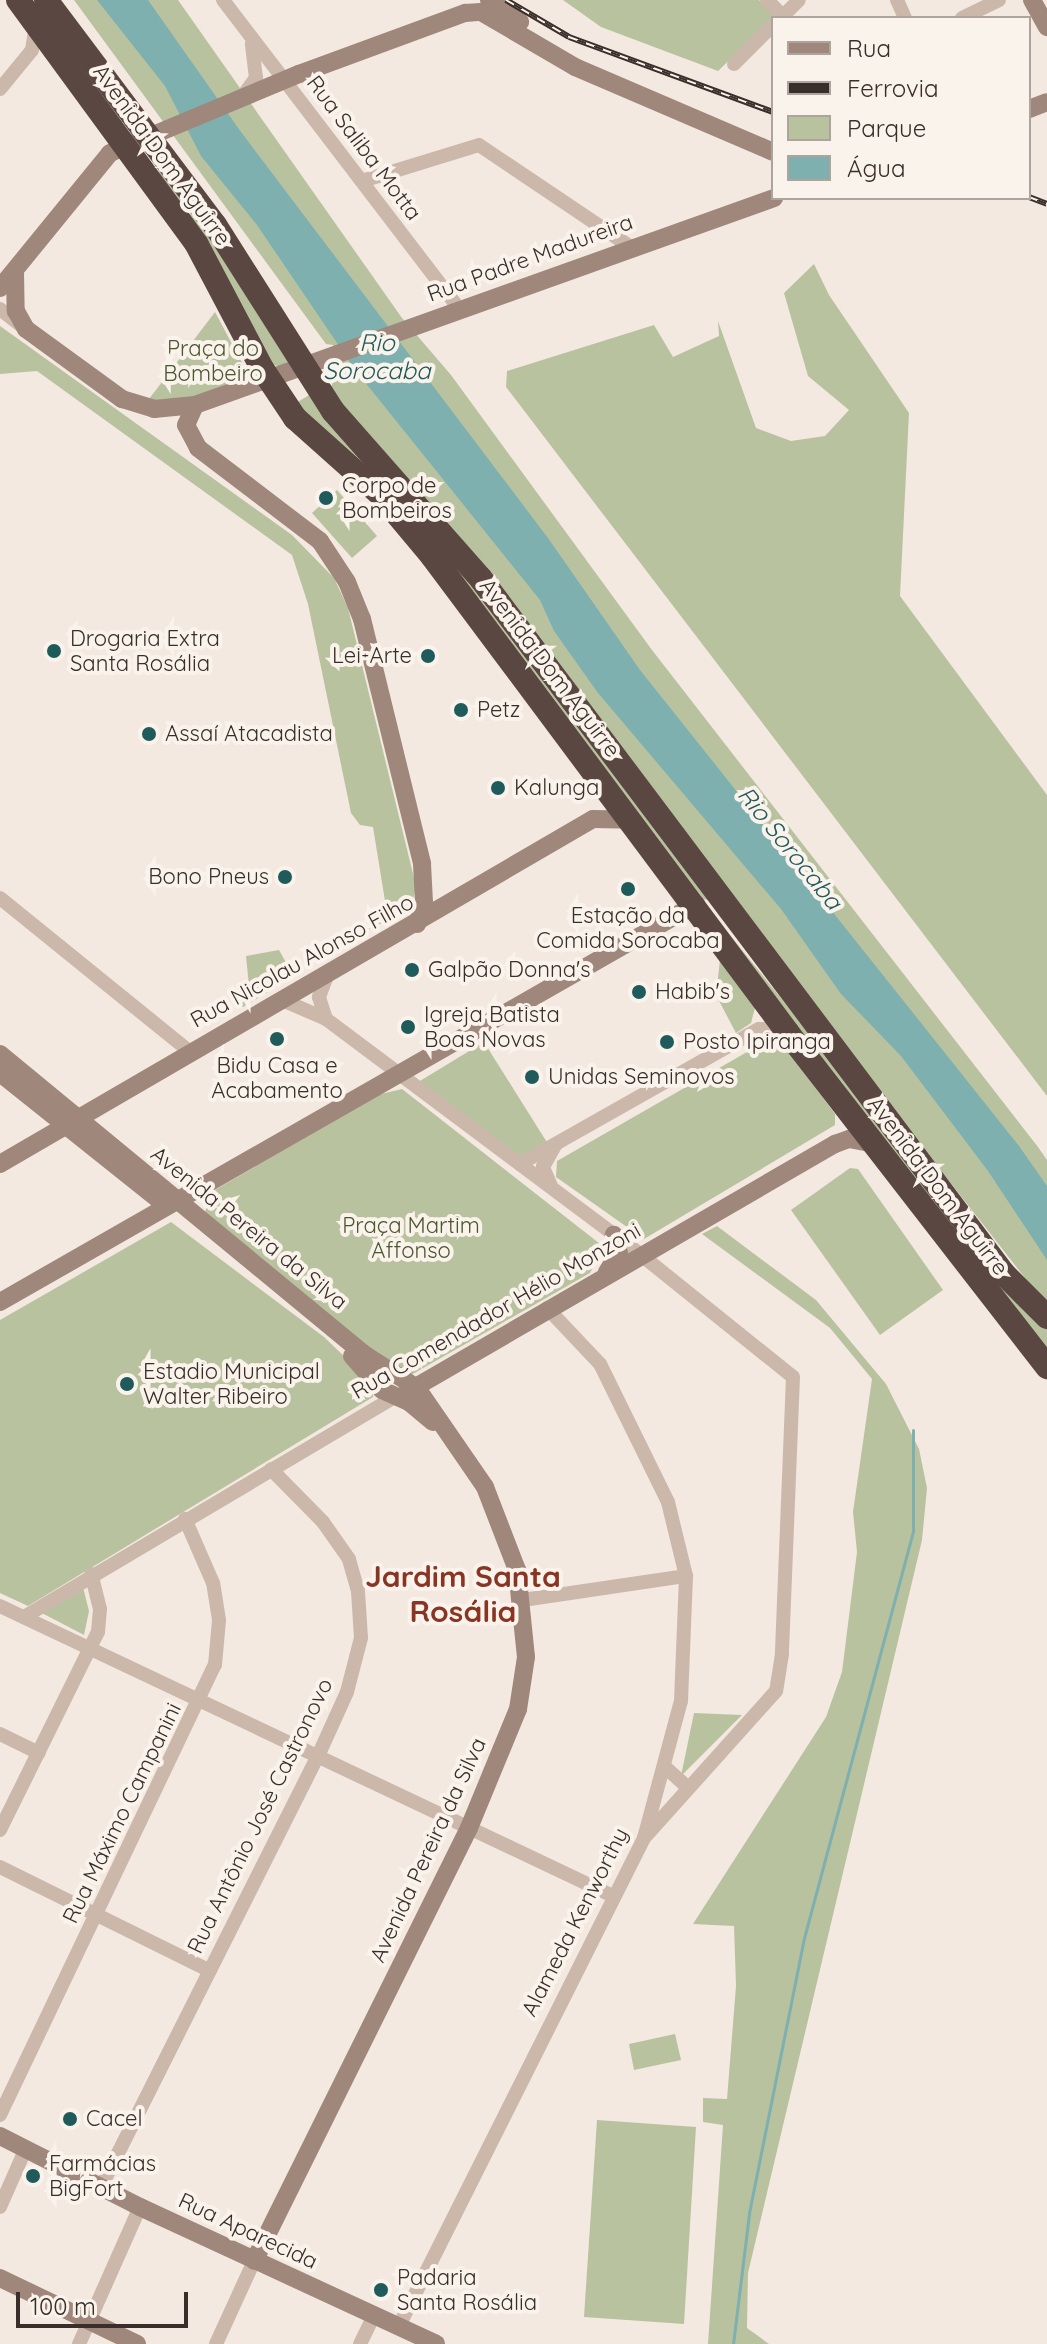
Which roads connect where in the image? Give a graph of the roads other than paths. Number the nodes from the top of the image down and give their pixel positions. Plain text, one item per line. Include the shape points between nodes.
1 (18, 0) edge
2 (46, 0) edge
3 (223, 0) edge
4 (489, 0) edge
5 (799, 0) edge
6 (999, 0) edge
7 (1032, 0) edge
8 (451, 8) edge
9 (233, 13) junction
10 (783, 16) edge
11 (966, 16) edge
12 (36, 25) junction
13 (1047, 27) edge
14 (771, 28) edge
15 (734, 64) dead end
16 (597, 76) junction
17 (285, 80) junction
18 (0, 89) edge
19 (239, 99) junction
20 (156, 132) junction
21 (126, 145) junction
22 (752, 145) junction
23 (771, 151) edge
24 (771, 163) edge
25 (362, 181) junction
26 (771, 196) edge
27 (631, 247) junction
28 (16, 269) junction
29 (0, 288) edge
30 (0, 309) edge
31 (459, 309) junction
32 (26, 329) junction
33 (310, 364) junction
34 (269, 379) junction
35 (195, 405) junction
36 (632, 820) junction
37 (0, 898) edge
38 (696, 904) junction
39 (417, 924) junction
40 (330, 971) junction
41 (782, 979) junction
42 (306, 984) junction
43 (280, 999) junction
44 (764, 1000) junction
45 (326, 1019) junction
46 (759, 1029) junction
47 (788, 1033) junction
48 (190, 1052) junction
49 (0, 1054) edge
50 (0, 1073) edge
51 (397, 1074) junction
52 (101, 1106) junction
53 (72, 1123) junction
54 (98, 1134) junction
55 (557, 1142) junction
56 (874, 1144) junction
57 (0, 1164) edge
58 (520, 1164) junction
59 (554, 1189) junction
60 (172, 1203) junction
61 (614, 1235) junction
62 (640, 1254) junction
63 (605, 1275) junction
64 (0, 1302) edge
65 (547, 1308) junction
66 (1047, 1317) edge
67 (1047, 1367) edge
68 (425, 1383) junction
69 (393, 1398) junction
70 (459, 1445) junction
71 (271, 1469) junction
72 (185, 1519) junction
73 (91, 1574) junction
74 (686, 1576) junction
75 (523, 1600) junction
76 (0, 1606) edge
77 (24, 1617) junction
78 (92, 1649) junction
79 (201, 1701) junction
80 (0, 1734) edge
81 (39, 1753) junction
82 (318, 1756) junction
83 (665, 1767) junction
84 (688, 1788) junction
85 (469, 1828) junction
86 (0, 1830) edge
87 (644, 1838) junction
88 (0, 1867) edge
89 (613, 1896) junction
90 (97, 1915) junction
91 (210, 1971) junction
92 (0, 2115) edge
93 (0, 2136) edge
94 (26, 2148) junction
95 (100, 2189) junction
96 (0, 2207) edge
97 (140, 2207) junction
98 (254, 2261) junction
99 (0, 2278) edge
100 (374, 2315) junction
101 (89, 2321) junction
102 (399, 2326) junction
103 (79, 2344) edge
104 (137, 2344) edge
105 (216, 2344) edge
106 (360, 2344) edge
107 (436, 2344) edge

1 - 12 highway, Avenida Dom Aguirre
2 - 20 highway, Avenida Dom Aguirre
3 - 9 street, Rua Saliba Motta
4 - 16 main road
5 - 10 street
6 - 11 street
7 - 13 main road
8 - 16 main road via 481,12
8 - 17 main road
9 - 17 street, Rua Saliba Motta
9 - 19 street, Rua Saliba Motta via 255,50 258,67
12 - 18 street via 32,50
12 - 21 highway, Avenida Dom Aguirre
14 - 15 street
16 - 22 main road
17 - 19 main road
17 - 25 street, Rua Saliba Motta
19 - 20 main road
20 - 21 main road
20 - 33 highway, Avenida Dom Aguirre
21 - 28 main road via 110,153
21 - 34 highway, Avenida Dom Aguirre via 203,255
22 - 23 main road
22 - 24 main road
25 - 27 street via 479,145
25 - 31 street, Rua Saliba Motta
26 - 27 main road, Rua Padre Madureira
27 - 31 main road, Rua Padre Madureira
28 - 29 main road
28 - 32 main road via 12,292
30 - 32 street
31 - 33 main road, Rua Padre Madureira
32 - 35 main road via 122,399 154,409
33 - 34 main road
33 - 41 highway, Avenida Dom Aguirre via 333,411 481,579
34 - 35 main road
34 - 36 highway, Avenida Dom Aguirre via 295,418 381,495 432,556
35 - 39 main road via 186,425 198,448 320,541 347,582 362,619 422,864 424,903
36 - 38 highway, Avenida Dom Aguirre
36 - 39 main road, Rua Nicolau Alonso Filho via 593,819
37 - 48 street
38 - 41 highway via 710,903
38 - 44 highway, Avenida Dom Aguirre
38 - 51 main road
39 - 40 main road, Rua Nicolau Alonso Filho
40 - 42 main road, Rua Nicolau Alonso Filho
40 - 45 street via 319,997
41 - 66 highway, Avenida Dom Aguirre via 1004,1274
42 - 43 main road, Rua Nicolau Alonso Filho
42 - 45 street
43 - 45 street
43 - 48 main road, Rua Nicolau Alonso Filho
44 - 46 street
44 - 47 highway, Avenida Dom Aguirre
45 - 51 street
46 - 47 street via 774,1026
46 - 55 street
47 - 56 highway, Avenida Dom Aguirre
48 - 52 main road, Rua Nicolau Alonso Filho
49 - 53 main road, Avenida Pereira da Silva
50 - 53 main road, Avenida Pereira da Silva
51 - 58 street
51 - 60 main road
52 - 53 main road, Rua Nicolau Alonso Filho
52 - 54 main road
53 - 54 main road, Avenida Pereira da Silva
53 - 57 main road, Rua Nicolau Alonso Filho
53 - 60 main road, Avenida Pereira da Silva
54 - 60 main road, Avenida Pereira da Silva
55 - 58 street
55 - 59 street via 543,1167
56 - 62 main road, Rua Comendador Hélio Monzoni via 849,1139 835,1144
56 - 67 highway, Avenida Dom Aguirre
58 - 59 street
59 - 61 street
60 - 64 main road
60 - 68 main road, Avenida Pereira da Silva via 364,1354
60 - 69 main road, Avenida Pereira da Silva via 327,1332
61 - 62 street
61 - 63 main road via 619,1253
62 - 63 main road, Rua Comendador Hélio Monzoni
62 - 84 street via 788,1369 796,1386 776,1691
63 - 65 main road, Rua Comendador Hélio Monzoni
65 - 68 main road, Rua Comendador Hélio Monzoni
65 - 74 street, Alameda Kenworthy via 600,1364 641,1438 668,1502
68 - 69 main road, Rua Comendador Hélio Monzoni
68 - 70 main road, Avenida Pereira da Silva via 432,1409
69 - 70 main road, Avenida Pereira da Silva via 409,1402
69 - 71 street, Rua Comendador Hélio Monzoni
70 - 75 main road, Avenida Pereira da Silva via 505,1528
71 - 72 street, Rua Comendador Hélio Monzoni
71 - 82 street, Rua Antônio José Castronovo via 323,1522 349,1559 358,1591 361,1638 347,1692
72 - 73 street, Rua Comendador Hélio Monzoni
72 - 79 street, Rua Máximo Campanini via 213,1583 219,1620 215,1665
73 - 77 street, Rua Comendador Hélio Monzoni
73 - 78 street via 100,1609
74 - 75 street
74 - 83 street, Alameda Kenworthy via 681,1701
75 - 85 main road, Avenida Pereira da Silva via 526,1657 518,1709
76 - 77 street
77 - 78 street
78 - 79 street
78 - 81 street
79 - 82 street
79 - 90 street, Rua Máximo Campanini
80 - 81 street
81 - 86 street
82 - 85 street
82 - 91 street, Rua Antônio José Castronovo
83 - 84 street
83 - 87 street, Alameda Kenworthy
84 - 87 street
85 - 89 street
85 - 98 main road, Avenida Pereira da Silva
87 - 89 street, Alameda Kenworthy
88 - 90 street
89 - 102 street, Alameda Kenworthy
90 - 91 street
90 - 92 street, Rua Máximo Campanini
91 - 95 street, Rua Antônio José Castronovo
93 - 94 main road, Rua Aparecida
94 - 95 main road, Rua Aparecida
94 - 96 street
95 - 97 main road, Rua Aparecida
97 - 98 main road, Rua Aparecida
97 - 101 street
98 - 100 main road, Rua Aparecida
98 - 105 street
99 - 101 main road
100 - 102 main road, Rua Aparecida
100 - 106 street
101 - 103 street
101 - 104 main road
102 - 107 main road, Rua Aparecida

